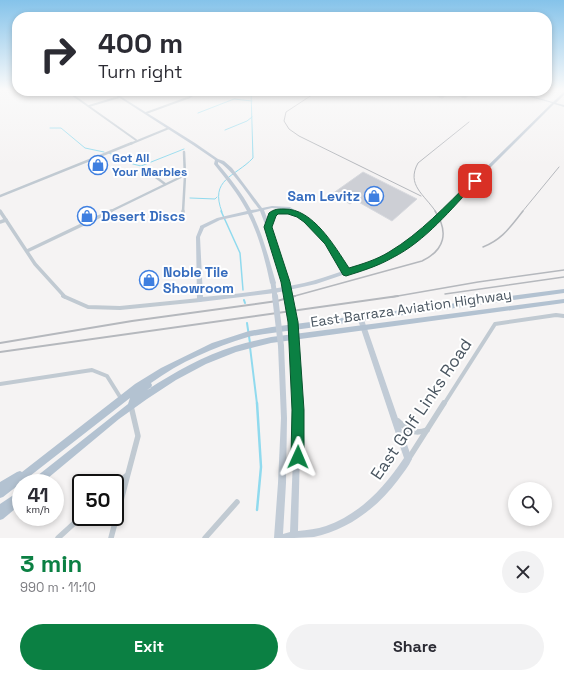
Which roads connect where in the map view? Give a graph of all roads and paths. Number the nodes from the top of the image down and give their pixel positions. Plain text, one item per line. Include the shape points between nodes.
1 (100, 114) edge
2 (148, 114) edge
3 (543, 114) edge
4 (169, 128) junction
5 (136, 140) junction
6 (184, 152) dead end
7 (217, 160) junction
8 (146, 169) dead end
9 (185, 175) junction
10 (165, 184) junction
11 (0, 196) edge
12 (261, 209) junction
13 (0, 211) edge
14 (251, 212) junction
15 (183, 213) dead end
16 (300, 215) junction
17 (6, 220) junction
18 (0, 222) edge
19 (268, 227) junction
20 (27, 252) junction
21 (346, 272) junction
22 (564, 291) edge
23 (200, 300) junction
24 (564, 301) edge
25 (564, 316) edge
26 (360, 317) junction
27 (363, 327) junction
28 (226, 341) junction
29 (0, 384) edge
30 (122, 400) junction
31 (131, 406) junction
32 (394, 418) junction
33 (428, 429) junction
34 (74, 437) junction
35 (79, 449) junction
36 (408, 459) junction
37 (47, 474) edge
38 (50, 474) edge
39 (127, 475) junction
40 (124, 478) edge
41 (0, 487) edge
42 (0, 494) edge
43 (12, 500) edge
44 (237, 502) dead end
45 (12, 506) edge
46 (0, 509) edge
47 (0, 516) edge
48 (72, 525) edge
49 (294, 537) edge
50 (58, 538) edge
51 (111, 538) edge
52 (205, 538) edge
53 (278, 538) edge
54 (282, 538) edge

1 - 5 street
2 - 4 main road
3 - 21 main road via 417,238 384,259
4 - 5 street
4 - 7 main road
5 - 11 street
6 - 9 street
7 - 12 main road via 231,169
7 - 14 main road via 216,164 234,184
8 - 10 street
9 - 10 street
9 - 15 street
10 - 20 street
12 - 14 main road
12 - 16 main road via 284,206
12 - 19 main road
13 - 17 street
14 - 23 main road via 219,219 202,227 198,237
14 - 53 main road, bridge via 266,252 273,283 281,346 284,418
16 - 19 main road via 289,211 276,212 272,214
16 - 21 main road via 324,237
17 - 18 street
17 - 20 street
19 - 49 main road, bridge via 286,282 295,343 298,418
20 - 23 street via 42,274 63,296 88,306 120,308
21 - 23 main road via 299,286
22 - 26 main road, East Barraza Aviation Highway
24 - 27 main road, East Barraza Aviation Highway
25 - 33 street, East Golf Links Road via 496,324
26 - 27 main road
26 - 28 main road, East Barraza Aviation Highway via 260,332
27 - 31 main road, East Barraza Aviation Highway via 239,347 190,366
27 - 32 main road
28 - 30 main road, East Barraza Aviation Highway via 177,363
28 - 31 main road via 192,356 167,371 140,391 132,400
29 - 30 street via 92,370 107,376
30 - 34 main road, East Barraza Aviation Highway
31 - 35 main road
31 - 39 street via 138,436
32 - 33 street via 410,432 419,433
32 - 36 main road
33 - 36 street, East Golf Links Road
34 - 41 main road
34 - 42 main road, East Barraza Aviation Highway
35 - 37 main road
35 - 38 main road
36 - 49 main road, East Golf Links Road via 376,500 352,518 325,530
39 - 40 street
39 - 51 street
43 - 46 main road
44 - 52 street
45 - 47 main road
48 - 50 street
49 - 54 main road, East Golf Links Road

